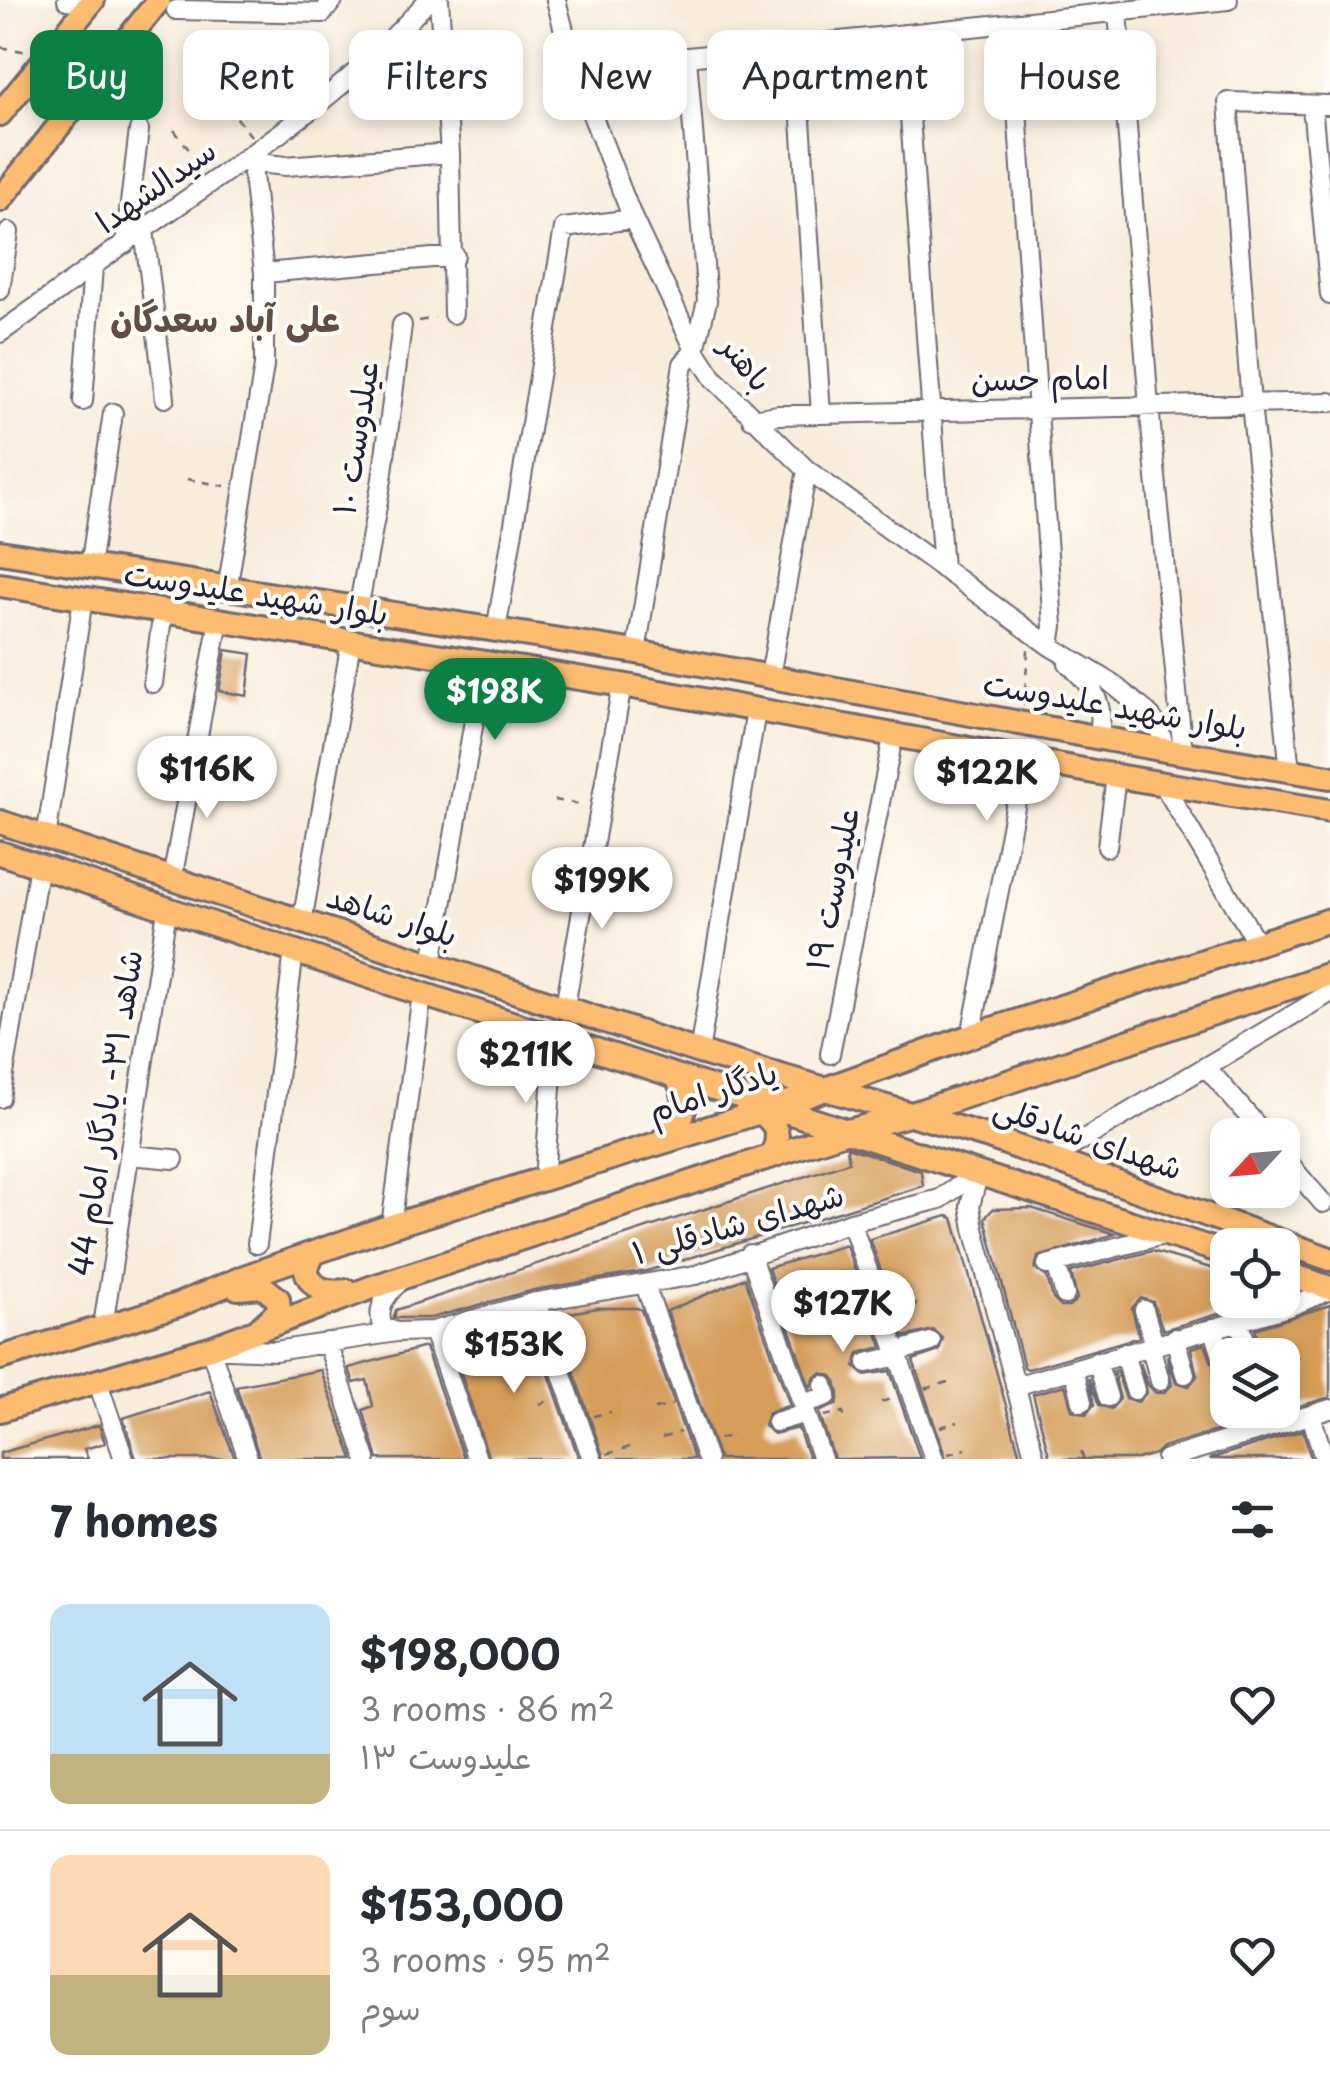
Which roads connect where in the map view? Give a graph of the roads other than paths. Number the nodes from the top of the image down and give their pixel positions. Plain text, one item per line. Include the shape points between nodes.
1 (428, 0) edge
2 (439, 0) edge
3 (556, 0) edge
4 (1228, 0) edge
5 (83, 1) edge
6 (167, 5) edge
7 (328, 7) edge
8 (139, 12) edge
9 (1118, 12) junction
10 (1011, 23) junction
11 (564, 30) edge
12 (943, 30) edge
13 (707, 55) edge
14 (687, 57) joint
15 (1321, 105) edge
16 (0, 114) edge
17 (594, 120) edge
18 (801, 120) edge
19 (910, 120) edge
20 (139, 130) dead end
21 (256, 153) junction
22 (450, 154) junction
23 (0, 200) edge
24 (633, 219) junction
25 (144, 230) junction
26 (8, 232) dead end
27 (125, 244) junction
28 (454, 256) junction
29 (93, 267) junction
30 (264, 273) junction
31 (0, 290) edge
32 (1330, 295) edge
33 (453, 314) road end
34 (402, 325) road end
35 (0, 333) edge
36 (695, 350) junction
37 (165, 398) dead end
38 (83, 401) dead end
39 (1330, 402) edge
40 (1251, 404) junction
41 (1149, 406) junction
42 (1038, 409) junction
43 (930, 411) junction
44 (113, 413) dead end
45 (822, 414) junction
46 (752, 419) junction
47 (807, 470) junction
48 (0, 552) edge
49 (90, 567) junction
50 (943, 569) junction
51 (0, 585) edge
52 (227, 590) junction
53 (82, 599) junction
54 (358, 610) junction
55 (163, 612) junction
56 (219, 620) junction
57 (446, 624) junction
58 (496, 632) junction
59 (352, 642) junction
60 (1050, 646) junction
61 (636, 652) junction
62 (440, 656) junction
63 (484, 663) junction
64 (770, 676) junction
65 (153, 683) dead end
66 (622, 686) junction
67 (756, 711) junction
68 (894, 736) junction
69 (1098, 737) junction
70 (1174, 751) junction
71 (1024, 760) junction
72 (1290, 770) junction
73 (1116, 776) junction
74 (1330, 777) edge
75 (1163, 784) junction
76 (1330, 811) edge
77 (0, 822) edge
78 (46, 838) junction
79 (1108, 847) dead end
80 (0, 854) edge
81 (39, 866) junction
82 (172, 880) junction
83 (168, 910) junction
84 (1330, 920) edge
85 (302, 922) junction
86 (1258, 943) junction
87 (294, 951) junction
88 (432, 963) junction
89 (1325, 986) edge
90 (422, 994) junction
91 (565, 1006) junction
92 (555, 1036) junction
93 (971, 1036) junction
94 (699, 1052) junction
95 (830, 1054) dead end
96 (905, 1060) junction
97 (1206, 1067) junction
98 (676, 1076) junction
99 (997, 1085) junction
100 (822, 1090) junction
101 (0, 1098) edge
102 (766, 1110) junction
103 (919, 1112) junction
104 (1250, 1118) edge
105 (848, 1131) junction
106 (990, 1137) junction
107 (659, 1144) junction
108 (129, 1155) junction
109 (770, 1156) junction
110 (1052, 1158) junction
111 (174, 1159) dead end
112 (980, 1172) junction
113 (1300, 1177) edge
114 (544, 1180) junction
115 (1323, 1203) dead end
116 (851, 1222) junction
117 (391, 1226) junction
118 (1166, 1234) junction
119 (257, 1244) dead end
120 (1210, 1248) edge
121 (313, 1254) junction
122 (750, 1254) junction
123 (1330, 1259) edge
124 (408, 1275) junction
125 (1300, 1278) edge
126 (645, 1284) junction
127 (370, 1288) junction
128 (1330, 1289) edge
129 (1065, 1295) dead end
130 (536, 1302) junction
131 (178, 1304) junction
132 (1144, 1310) dead end
133 (1239, 1320) junction
134 (103, 1326) junction
135 (1213, 1328) junction
136 (433, 1331) junction
137 (252, 1332) junction
138 (397, 1332) junction
139 (1175, 1338) junction
140 (1216, 1338) edge
141 (1245, 1338) edge
142 (328, 1342) junction
143 (932, 1342) dead end
144 (1152, 1344) junction
145 (210, 1348) junction
146 (1124, 1353) junction
147 (897, 1354) junction
148 (0, 1358) edge
149 (1098, 1361) junction
150 (867, 1363) dead end
151 (1074, 1368) junction
152 (1185, 1374) dead end
153 (97, 1380) junction
154 (1160, 1381) dead end
155 (824, 1385) dead end
156 (1015, 1386) junction
157 (1135, 1390) dead end
158 (1108, 1398) dead end
159 (1082, 1402) dead end
160 (1330, 1409) edge
161 (0, 1410) edge
162 (806, 1412) junction
163 (1311, 1415) junction
164 (776, 1422) dead end
165 (1322, 1456) dead end
166 (124, 1459) edge
167 (248, 1459) edge
168 (366, 1459) edge
169 (477, 1459) edge
170 (592, 1459) edge
171 (707, 1459) edge
172 (822, 1459) edge
173 (934, 1459) edge
174 (1035, 1459) edge
175 (1166, 1459) edge

1 - 21 street, سیدالشهدا via 348,82
2 - 22 street
3 - 11 street, باهنر
4 - 9 street
5 - 16 main road
6 - 7 street
6 - 8 main road
8 - 23 main road
9 - 10 street
9 - 41 street
10 - 12 street
10 - 42 street
13 - 14 street
14 - 36 street via 707,301
15 - 32 street
15 - 40 street via 1228,102
17 - 24 street, باهنر
18 - 45 street
19 - 43 street
20 - 27 street
21 - 22 street via 267,164 286,166
21 - 25 street, سیدالشهدا
21 - 30 street
22 - 28 street
24 - 36 street, باهنر
24 - 58 street via 564,228
25 - 27 street, سیدالشهدا
25 - 37 street
26 - 31 street
27 - 29 street, سیدالشهدا
28 - 30 street
28 - 33 street
29 - 35 street, سیدالشهدا
29 - 38 street
30 - 52 street via 264,366
34 - 54 street, عیلدوست ۱۰
36 - 46 street, باهنر
36 - 61 street via 682,364
39 - 40 street, امام حسن
40 - 41 street, امام حسن
40 - 72 street
41 - 42 street, امام حسن
41 - 70 street
42 - 43 street, امام حسن
42 - 60 street
43 - 45 street, امام حسن
43 - 50 street
44 - 49 street
45 - 46 street, امام حسن
46 - 47 street, باهنر
47 - 50 street, باهنر
47 - 64 street
48 - 49 main road, بلوار شهید علیدوست
49 - 52 main road, بلوار شهید علیدوست
50 - 60 street, باهنر
51 - 53 main road, بلوار شهید علیدوست
52 - 54 main road, بلوار شهید علیدوست
53 - 55 main road, بلوار شهید علیدوست
53 - 78 street
54 - 57 main road, بلوار شهید علیدوست
55 - 56 main road, بلوار شهید علیدوست
55 - 65 street
56 - 59 main road, بلوار شهید علیدوست
56 - 82 street
57 - 58 main road, بلوار شهید علیدوست
57 - 62 main road
58 - 61 main road, بلوار شهید علیدوست
59 - 62 main road, بلوار شهید علیدوست
59 - 85 street
60 - 69 street, باهنر via 1102,705
60 - 70 street, باهنر via 1148,712
61 - 64 main road, بلوار شهید علیدوست
62 - 63 main road, بلوار شهید علیدوست
63 - 66 main road, بلوار شهید علیدوست
63 - 88 street
64 - 69 main road, بلوار شهید علیدوست
66 - 67 main road, بلوار شهید علیدوست
66 - 91 street
67 - 68 main road, بلوار شهید علیدوست
67 - 94 street
68 - 71 main road, بلوار شهید علیدوست
68 - 95 street, علیدوست ۱۹
69 - 70 main road, بلوار شهید علیدوست
70 - 72 main road, بلوار شهید علیدوست
71 - 73 main road, بلوار شهید علیدوست
71 - 93 street
72 - 74 main road, بلوار شهید علیدوست
73 - 75 main road, بلوار شهید علیدوست
73 - 79 street
75 - 76 main road, بلوار شهید علیدوست
75 - 86 street
77 - 78 main road, بلوار شاهد
78 - 82 main road, بلوار شاهد
80 - 81 main road, بلوار شاهد
81 - 83 main road, بلوار شاهد
81 - 101 street
82 - 85 main road, بلوار شاهد
83 - 87 main road, بلوار شاهد
83 - 108 street, شاهد ۳۱- یادگار امام 44
84 - 86 main road, یادگار امام
85 - 88 main road, بلوار شاهد
86 - 93 main road, یادگار امام
87 - 90 main road, بلوار شاهد
87 - 119 street
88 - 91 main road, بلوار شاهد
89 - 97 street
89 - 99 main road
90 - 92 main road, بلوار شاهد
90 - 117 street
91 - 94 main road, بلوار شاهد
92 - 98 main road, بلوار شاهد
92 - 114 street
93 - 96 main road, یادگار امام
94 - 100 main road, بلوار شاهد
96 - 100 main road, یادگار امام
96 - 103 main road via 889,1079 891,1095
97 - 104 street
97 - 110 street
98 - 102 main road, بلوار شاهد
98 - 107 main road via 686,1106
99 - 103 main road
99 - 106 main road via 983,1106
100 - 102 main road, یادگار امام
100 - 103 main road, شهدای شادقلی
102 - 105 main road, شهدای شادقلی
102 - 107 main road, یادگار امام
102 - 109 main road via 778,1133
103 - 105 main road
103 - 106 main road, شهدای شادقلی
105 - 109 main road
105 - 112 main road, شهدای شادقلی
106 - 110 main road, شهدای شادقلی
107 - 114 main road, یادگار امام
108 - 111 street
108 - 134 street, شاهد ۳۱- یادگار امام 44
109 - 124 main road
110 - 123 main road, شهدای شادقلی
112 - 116 street, شهدای شادقلی ۱ via 940,1199
112 - 118 main road, شهدای شادقلی
112 - 156 street via 970,1206
113 - 115 street
114 - 117 main road, یادگار امام
116 - 122 street, شهدای شادقلی ۱
116 - 147 street
117 - 121 main road, یادگار امام
118 - 120 main road, شهدای شادقلی
118 - 129 street via 1052,1264
121 - 127 main road via 306,1270 320,1290
121 - 131 main road, یادگار امام
122 - 126 street, شهدای شادقلی ۱ via 696,1275
122 - 162 street
124 - 127 main road
124 - 138 street via 381,1310 383,1327
125 - 128 main road
126 - 130 street, شهدای شادقلی ۱
126 - 171 street
127 - 137 main road
128 - 133 street
130 - 136 street, شهدای شادقلی ۱
130 - 170 street
131 - 134 main road, یادگار امام
131 - 137 main road via 262,1286 276,1294 278,1310
132 - 144 street
133 - 135 street
133 - 141 street
134 - 148 main road, یادگار امام
135 - 139 street
135 - 140 street
136 - 138 street, شهدای شادقلی ۱
136 - 169 street
137 - 145 main road
138 - 142 street, شهدای شادقلی ۱
139 - 144 street
139 - 152 street
142 - 145 street, شهدای شادقلی ۱ via 276,1351
142 - 168 street
143 - 147 street
144 - 146 street
144 - 154 street
145 - 153 main road
145 - 167 street
146 - 149 street
146 - 157 street
147 - 150 street
147 - 173 street
149 - 151 street
149 - 158 street
151 - 156 street
151 - 159 street
153 - 161 main road
153 - 166 street
155 - 162 street via 827,1396
156 - 174 street
160 - 163 street
162 - 164 street
162 - 172 street
163 - 165 street
163 - 175 street

